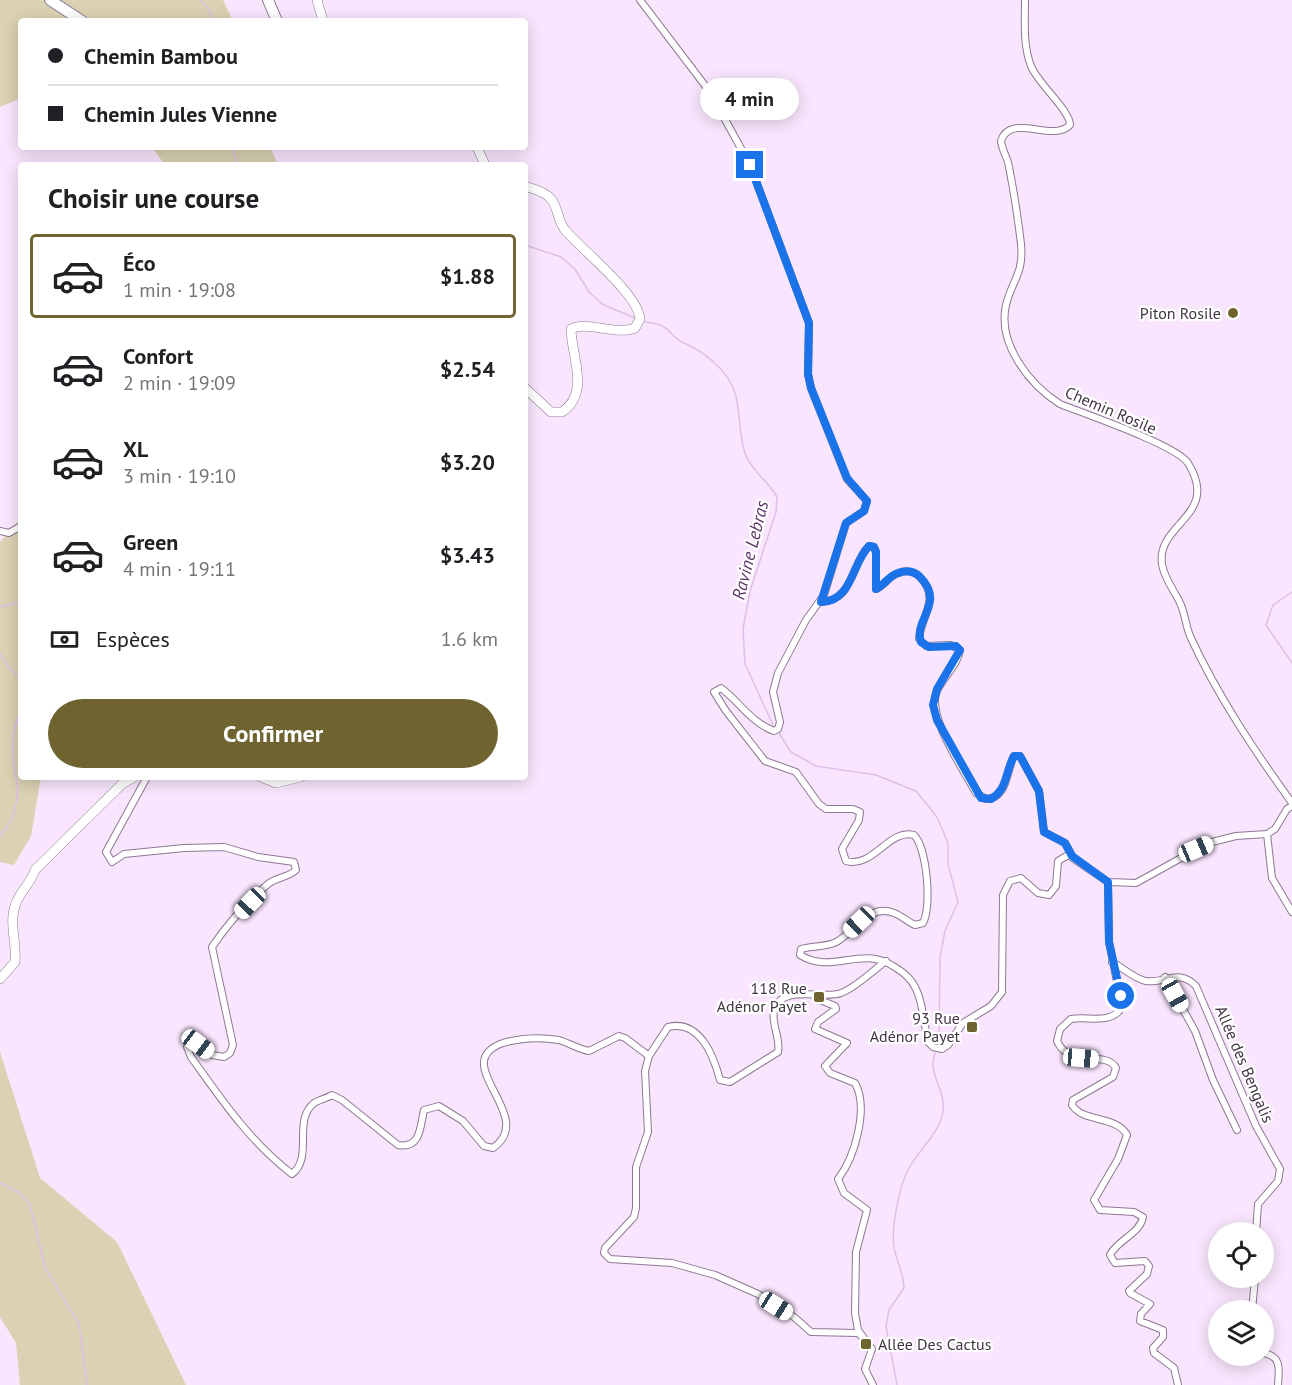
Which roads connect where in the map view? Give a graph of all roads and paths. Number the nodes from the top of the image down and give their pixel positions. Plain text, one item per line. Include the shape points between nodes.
1 (50, 0) edge
2 (268, 0) edge
3 (316, 0) edge
4 (640, 0) edge
5 (1025, 0) edge
6 (77, 18) edge
7 (276, 18) edge
8 (322, 18) edge
9 (528, 187) edge
10 (528, 391) edge
11 (18, 528) edge
12 (0, 531) edge
13 (821, 602) junction
14 (129, 780) edge
15 (145, 780) edge
16 (268, 780) edge
17 (288, 780) edge
18 (1292, 805) edge
19 (1267, 834) junction
20 (1072, 856) junction
21 (1108, 882) junction
22 (1292, 912) edge
23 (886, 961) junction
24 (1112, 962) junction
25 (1165, 977) junction
26 (0, 979) edge
27 (817, 994) junction
28 (649, 1056) junction
29 (1237, 1130) dead end
30 (1257, 1222) edge
31 (868, 1343) junction
32 (1274, 1356) edge
33 (873, 1385) edge
34 (1178, 1385) edge
35 (1278, 1385) edge

1 - 6 main road
2 - 7 main road
3 - 8 main road
4 - 13 street via 710,92 750,165 809,323 811,388 847,478 867,501 864,511 846,523
5 - 18 street, Chemin Rosile via 1025,37 1031,66 1070,125 1062,131 1023,128 1003,136 1021,261 1006,305 1008,335 1026,372 1046,395 1166,448 1187,462 1195,477 1197,497 1190,516 1168,539 1161,563 1190,635 1223,699
9 - 10 main road via 549,196 563,228 631,299 640,317 635,328 623,332 577,326 572,329 578,379 570,404 562,412 551,412
11 - 12 street via 9,533
13 - 20 street via 836,599 844,592 869,546 876,552 876,589 902,572 920,576 931,600 919,635 921,642 929,647 956,646 960,650 937,689 933,705 976,793 986,800 995,797 1007,779 1014,756 1020,756 1039,791 1044,832 1065,843
13 - 23 street via 806,620 775,680 774,698 780,723 776,731 740,709 721,688 714,692 765,761 796,772 826,809 853,808 860,812 842,849 846,861 864,860 905,834 917,837 927,878 928,908 923,923 915,925 894,913 881,912 863,918 837,941 805,947 799,952 802,957 826,963 874,956
14 - 26 main road via 35,870 31,884 15,905 15,962
15 - 28 street via 106,852 112,862 124,854 224,847 294,862 296,870 269,882 212,948 233,1045 230,1053 224,1057 212,1055 191,1042 187,1047 190,1057 243,1129 292,1174 302,1159 304,1117 314,1103 332,1095 398,1145 414,1144 424,1110 439,1106 464,1121 484,1146 493,1148 501,1143 505,1112 483,1068 484,1057 492,1047 532,1038 589,1050 619,1036
16 - 17 main road
18 - 19 street
19 - 21 street via 1208,843 1136,883
19 - 22 street via 1272,878
20 - 21 street
20 - 23 street via 1058,861 1056,886 1049,895 1038,893 1021,878 1007,885 1003,895 1002,992 991,1006 963,1023 945,1048 936,1049 929,1043 916,989 906,975
21 - 24 street
23 - 27 street via 844,992
24 - 25 street, Allée des Bengalis via 1142,981
24 - 34 street via 1122,1002 1119,1012 1107,1018 1071,1019 1060,1029 1057,1041 1066,1053 1112,1062 1116,1068 1113,1077 1079,1095 1072,1105 1120,1125 1127,1135 1094,1200 1100,1210 1134,1212 1143,1217 1140,1226 1110,1255 1115,1263 1139,1260 1149,1266 1130,1293 1150,1304 1140,1314 1140,1321 1163,1330 1163,1337 1153,1347 1154,1353 1174,1368
25 - 29 street via 1195,1031 1212,1080
25 - 30 street, Allée des Bengalis via 1187,979 1196,986 1256,1126 1277,1159 1280,1174 1275,1186 1258,1204
27 - 28 street via 787,996 778,1002 774,1012 778,1052 730,1082 720,1080 710,1048 691,1030 669,1027
27 - 31 street via 836,1009 815,1029 847,1043 825,1066 830,1073 855,1083 859,1090 854,1153 838,1179 844,1193 867,1210 856,1252 855,1313 858,1330
28 - 31 street via 644,1083 648,1132 636,1167 636,1208 634,1217 605,1248 606,1257 672,1263 715,1275 758,1294 811,1332 858,1333
31 - 33 street via 872,1352 865,1369
32 - 35 street via 1279,1362

